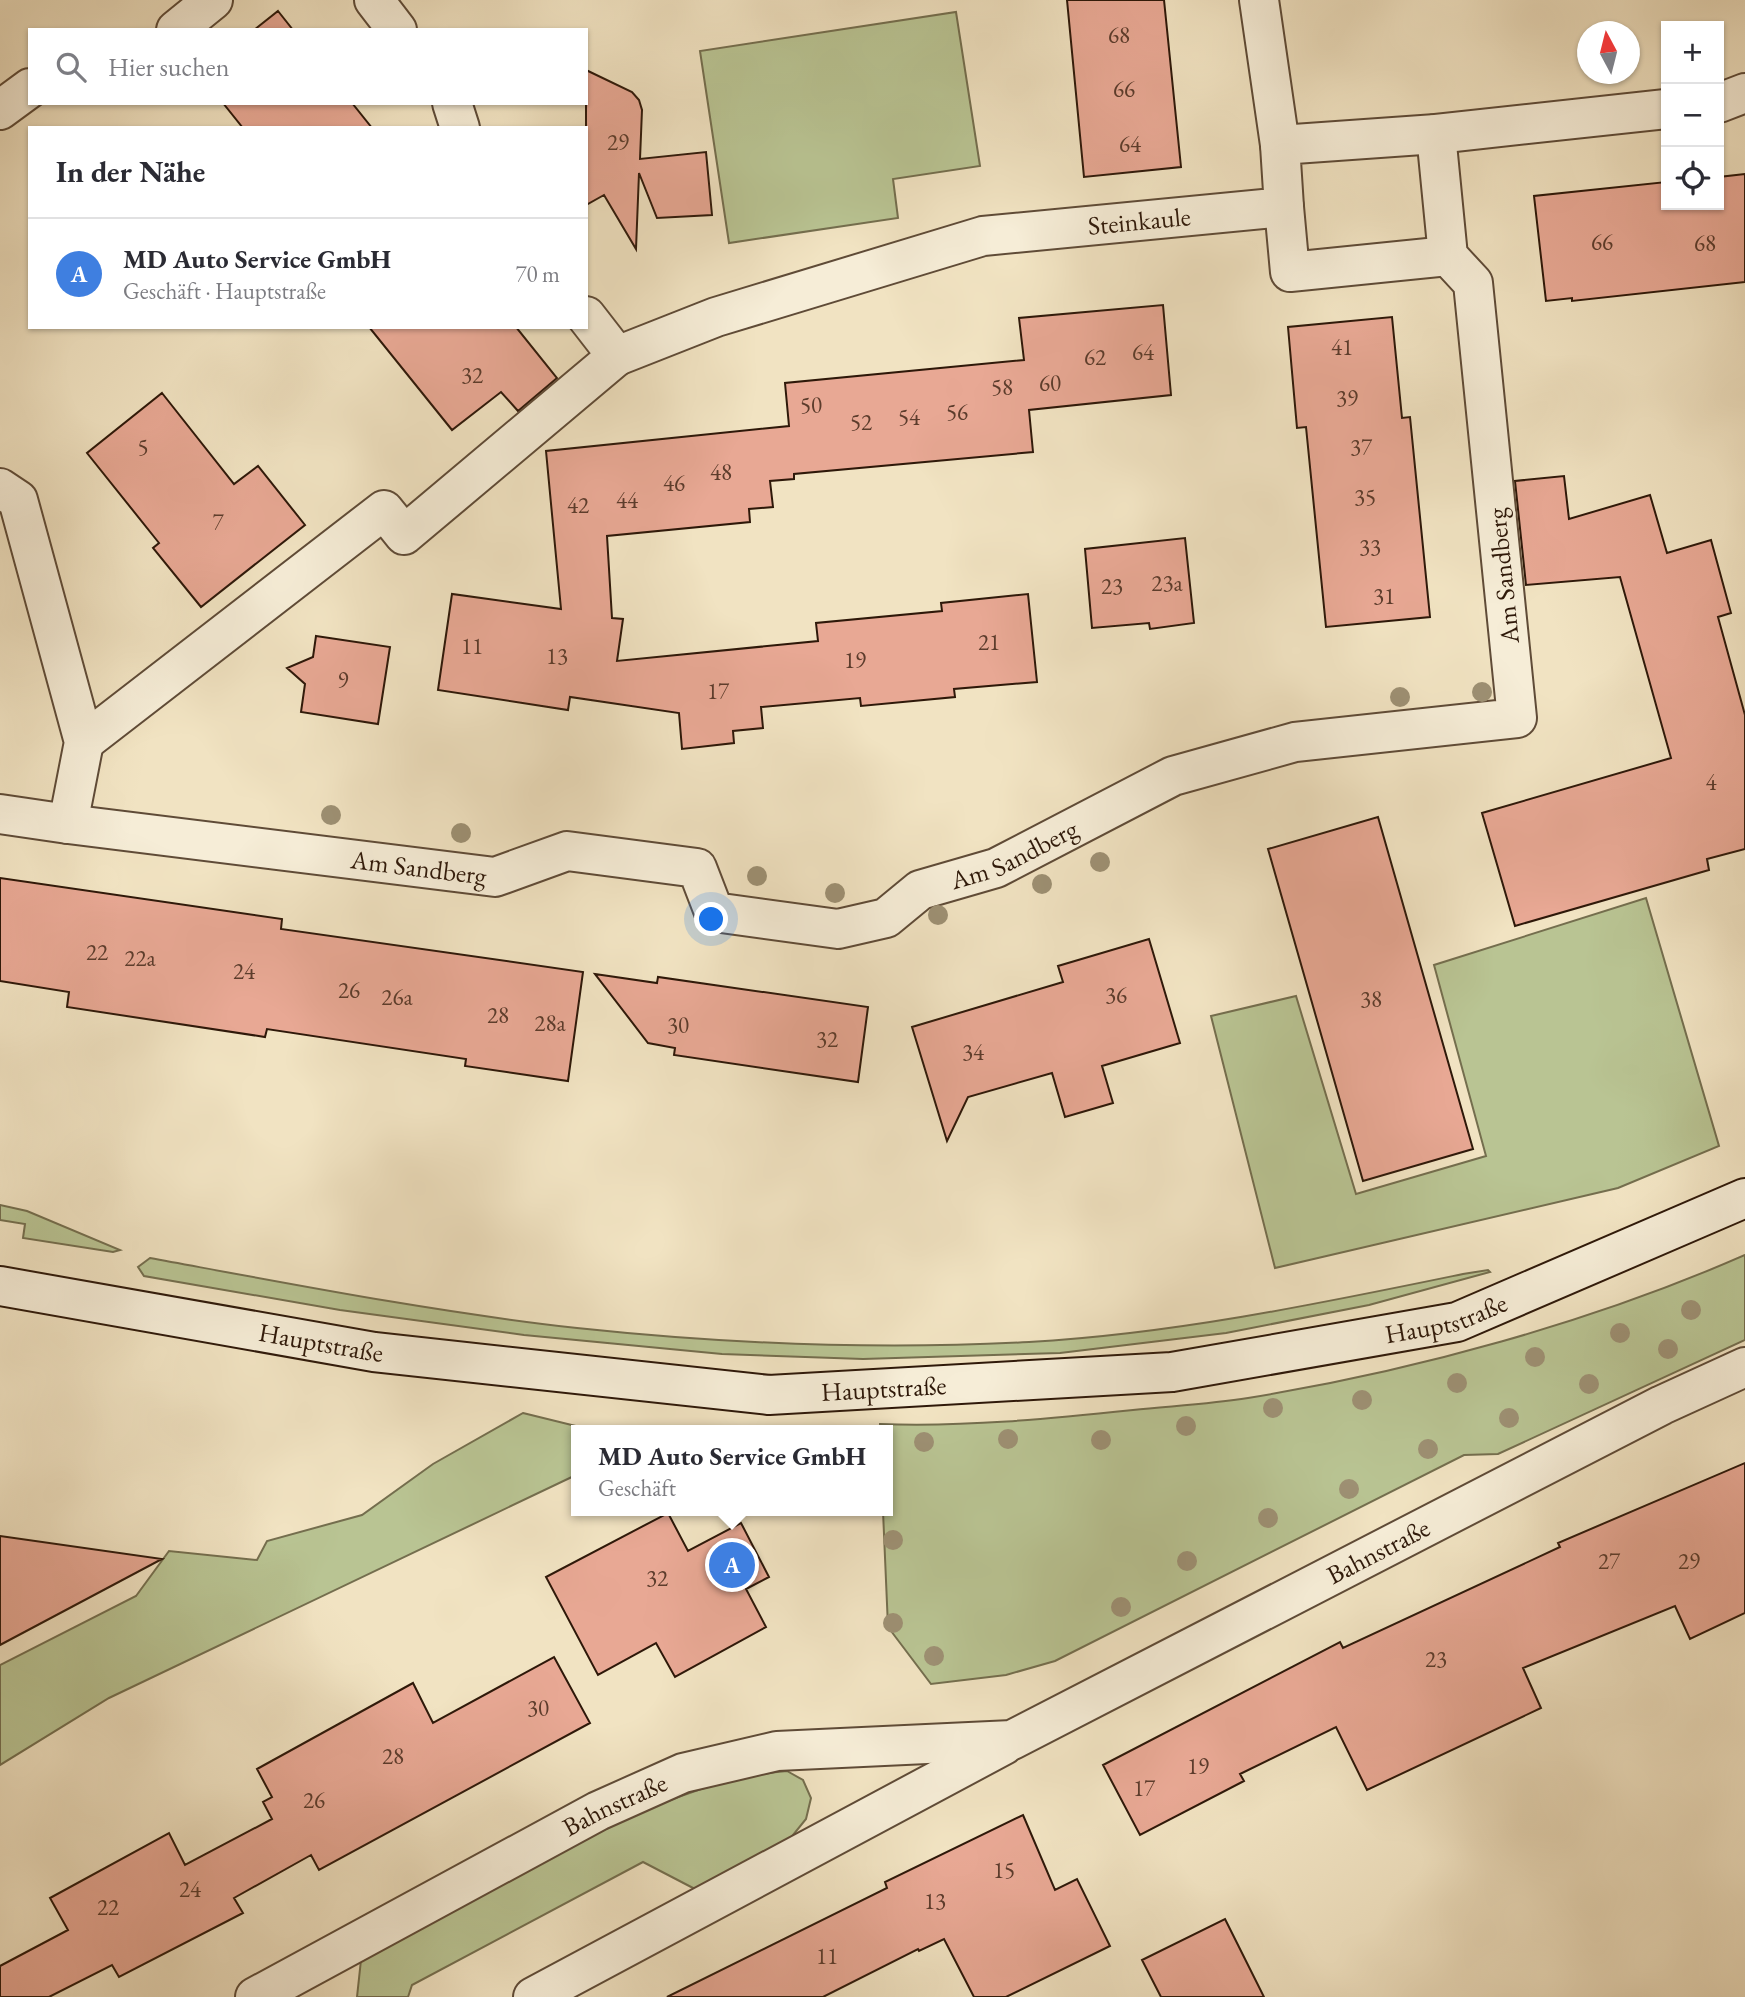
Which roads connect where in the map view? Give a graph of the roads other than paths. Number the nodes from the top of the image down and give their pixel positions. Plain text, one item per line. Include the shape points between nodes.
1 (213, 0) edge
2 (374, 0) edge
3 (1259, 0) edge
4 (178, 28) edge
5 (395, 28) edge
6 (28, 89) edge
7 (1745, 93) edge
8 (1724, 101) edge
9 (453, 105) edge
10 (0, 110) edge
11 (1661, 110) edge
12 (459, 126) edge
13 (1436, 134) junction
14 (1280, 145) junction
15 (1284, 206) junction
16 (1448, 256) junction
17 (588, 319) edge
18 (617, 356) junction
19 (0, 488) edge
20 (85, 742) junction
21 (0, 814) edge
22 (68, 824) junction
23 (1745, 1198) edge
24 (0, 1286) edge
25 (1745, 1367) edge
26 (1012, 1741) junction
27 (255, 1997) edge
28 (533, 1997) edge

1 - 4 street
2 - 5 street
3 - 14 street
6 - 10 street
7 - 8 street
9 - 12 street
11 - 13 street
13 - 14 street
13 - 16 street
14 - 15 street
15 - 16 street via 1290,272
15 - 18 street, Steinkaule via 983,236 716,317
16 - 22 street, Am Sandberg via 1472,283 1517,719 1295,742 1173,776 996,868 920,890 886,918 838,929 714,912 697,868 567,851 495,877
17 - 18 street
18 - 20 street via 404,536 384,510
19 - 20 street via 18,500
20 - 22 street
21 - 22 street, Am Sandberg
23 - 24 street, Hauptstraße via 1457,1322 1172,1372 769,1395 374,1352
25 - 26 street, Bahnstraße via 1662,1405
26 - 27 street, Bahnstraße via 777,1751 683,1773 598,1811
26 - 28 street, Bahnstraße

